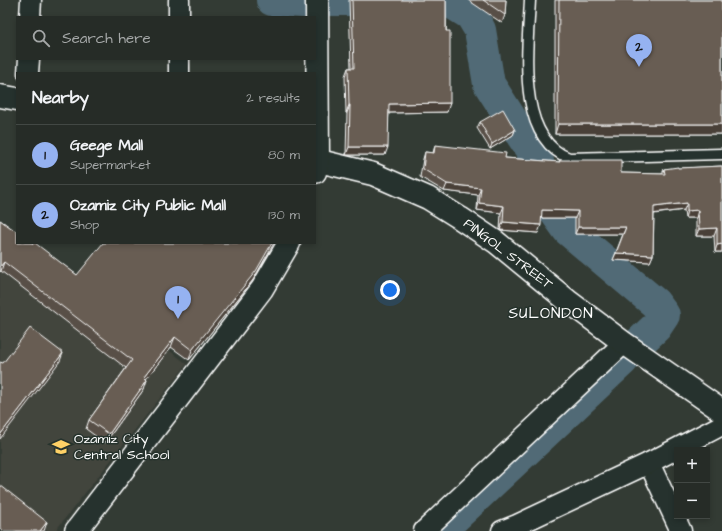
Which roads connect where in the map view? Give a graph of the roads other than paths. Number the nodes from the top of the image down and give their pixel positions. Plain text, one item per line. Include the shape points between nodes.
1 (31, 0) edge
2 (179, 0) edge
3 (317, 0) edge
4 (530, 0) edge
5 (30, 16) edge
6 (179, 16) edge
7 (29, 60) edge
8 (179, 60) edge
9 (28, 72) edge
10 (179, 72) edge
11 (0, 96) edge
12 (16, 99) edge
13 (722, 154) edge
14 (316, 164) edge
15 (288, 244) edge
16 (624, 343) junction
17 (722, 411) edge
18 (722, 425) edge
19 (649, 463) junction
20 (81, 529) edge
21 (513, 529) edge
22 (424, 531) edge
23 (681, 531) edge

1 - 5 street
2 - 6 street
3 - 14 street
4 - 13 lane via 528,90 534,120 543,138 555,151 569,158
7 - 9 street
8 - 10 street
11 - 12 street
14 - 16 street, PINGOL STREET via 372,174 428,198 496,242
15 - 20 street via 262,289
16 - 17 street, PINGOL STREET
16 - 22 street
18 - 19 street
19 - 21 street
19 - 23 street

